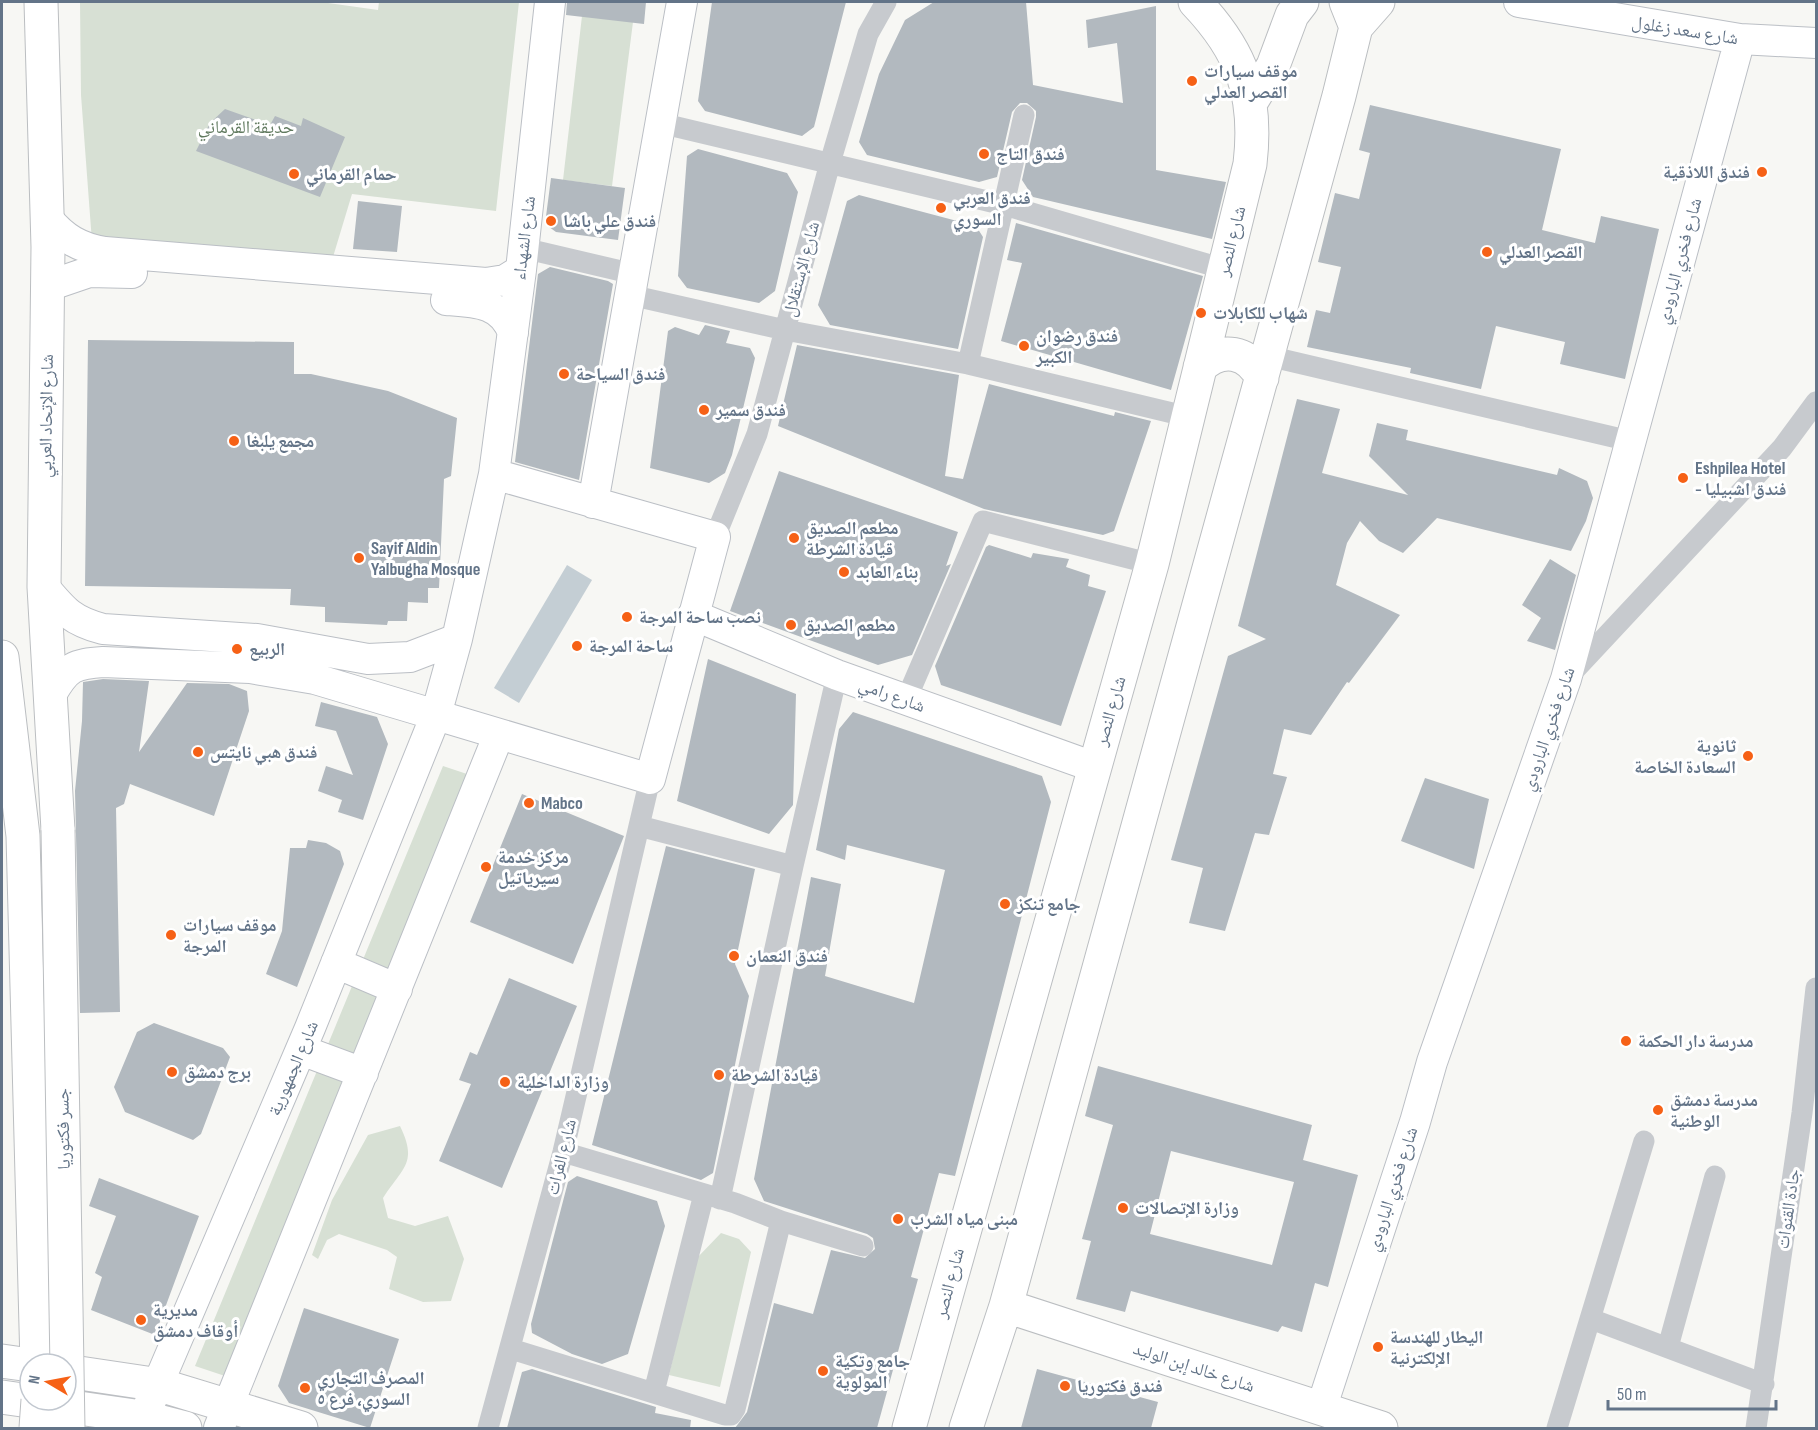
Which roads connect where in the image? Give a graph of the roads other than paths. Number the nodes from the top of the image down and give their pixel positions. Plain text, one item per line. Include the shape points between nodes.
1 (40, 2) edge
2 (550, 2) edge
3 (682, 2) edge
4 (886, 2) edge
5 (1195, 2) edge
6 (1378, 2) edge
7 (1519, 2) edge
8 (1297, 8) edge
9 (1351, 14) edge
10 (1740, 39) junction
11 (1816, 43) edge
12 (1251, 102) junction
13 (1024, 115) dead end
14 (660, 123) junction
15 (830, 162) junction
16 (1004, 205) junction
17 (48, 219) junction
18 (522, 259) junction
19 (1224, 269) junction
20 (293, 277) junction
21 (632, 284) junction
22 (48, 286) junction
23 (785, 330) junction
24 (513, 333) junction
25 (968, 364) junction
26 (1265, 367) junction
27 (1200, 368) junction
28 (1816, 402) edge
29 (1189, 417) junction
30 (1630, 441) junction
31 (494, 474) junction
32 (593, 502) junction
33 (715, 537) junction
34 (1152, 564) junction
35 (44, 587) junction
36 (693, 615) junction
37 (457, 639) junction
38 (2, 657) edge
39 (837, 675) junction
40 (1566, 678) junction
41 (52, 693) junction
42 (5, 694) junction
43 (906, 700) junction
44 (436, 715) junction
45 (2, 730) edge
46 (499, 734) junction
47 (1094, 767) junction
48 (650, 779) junction
49 (639, 826) junction
50 (58, 830) joint
51 (792, 866) junction
52 (336, 963) junction
53 (1816, 988) edge
54 (397, 989) junction
55 (301, 1050) junction
56 (363, 1073) junction
57 (1644, 1141) dead end
58 (563, 1152) junction
59 (1715, 1176) dead end
60 (712, 1196) junction
61 (781, 1221) junction
62 (863, 1246) dead end
63 (1006, 1306) junction
64 (1591, 1319) junction
65 (1668, 1347) junction
66 (511, 1349) junction
67 (37, 1352) edge
68 (2, 1361) edge
69 (18, 1363) edge
70 (78, 1373) edge
71 (160, 1384) junction
72 (1764, 1384) junction
73 (654, 1392) junction
74 (2, 1397) edge
75 (1321, 1409) junction
76 (37, 1412) edge
77 (224, 1417) edge
78 (134, 1423) edge
79 (36, 1428) edge
80 (68, 1428) edge
81 (185, 1428) edge
82 (301, 1428) edge
83 (488, 1428) edge
84 (909, 1428) edge
85 (966, 1428) edge
86 (1381, 1428) edge
87 (1557, 1428) edge
88 (1756, 1428) edge

1 - 17 main road, شارع الإتحاد العربي
2 - 18 main road, شارع الشهداء
3 - 14 main road
4 - 15 street, شارع الإستقلال via 868,34
5 - 12 main road, شارع النصر via 1217,25 1238,59
6 - 9 main road
7 - 10 main road, شارع سعد زغلول
8 - 9 main road via 1327,6
8 - 12 main road via 1273,66
9 - 26 main road
10 - 11 main road, شارع سعد زغلول
10 - 30 main road, شارع فخري البارودي
12 - 19 main road, شارع النصر via 1254,131 1250,164
13 - 16 street
14 - 15 street
14 - 21 main road
15 - 16 street
15 - 23 street, شارع الإستقلال
16 - 19 street
16 - 25 street
17 - 20 main road via 66,238 91,250
17 - 22 main road, شارع الإتحاد العربي
18 - 20 main road via 505,280 486,283
18 - 21 street
18 - 24 main road, شارع الشهداء
19 - 27 main road, شارع النصر
20 - 22 main road via 105,271 75,275
20 - 24 main road via 482,303 502,313
21 - 23 street
21 - 32 main road
22 - 35 main road, شارع الإتحاد العربي
23 - 25 street
23 - 33 street, شارع الإستقلال via 757,434
24 - 31 main road, شارع الشهداء
25 - 29 street
26 - 27 main road via 1235,354 1222,354
26 - 30 street
26 - 63 main road
27 - 29 main road, شارع النصر
28 - 40 street via 1782,448
29 - 34 main road, شارع النصر
30 - 40 main road, شارع فخري البارودي
31 - 32 main road
31 - 37 main road
32 - 33 main road
33 - 36 main road
34 - 43 street via 983,522
34 - 47 main road, شارع النصر
35 - 37 main road via 64,612 80,623 103,629 257,639 378,659 410,657
35 - 41 main road, شارع الإتحاد العربي
36 - 39 main road, شارع رامي
36 - 48 main road
37 - 44 main road
38 - 42 main road
39 - 43 main road, شارع رامي
39 - 51 street
40 - 75 main road, شارع فخري البارودي via 1432,1062
41 - 44 main road via 68,670 81,663 250,668 315,679
41 - 50 main road, شارع الإتحاد العربي
42 - 45 main road
42 - 67 main road, جسر فكتوريا via 23,836
43 - 47 main road, شارع رامي
44 - 46 main road
44 - 52 main road, شارع الجمهورية
46 - 48 main road
46 - 54 main road
47 - 84 main road, شارع النصر
48 - 49 street, شارع الفرات
49 - 51 street
49 - 58 street, شارع الفرات
50 - 80 main road, جسر فكتوريا, bridge
51 - 60 street
52 - 54 main road
52 - 55 main road, شارع الجمهورية
53 - 72 street, جادة القنوات
54 - 56 main road
55 - 56 main road
55 - 71 main road, شارع الجمهورية
56 - 77 main road
57 - 64 street
58 - 60 street
58 - 66 street, شارع الفرات
59 - 65 street
60 - 61 street
60 - 73 street
61 - 62 street
61 - 73 street via 731,1415
63 - 75 main road, شارع خالد إبن الوليد
63 - 85 main road
64 - 65 street
64 - 87 street
65 - 72 street
66 - 73 street
66 - 83 street, شارع الفرات
68 - 69 main road
70 - 71 main road
71 - 77 main road
71 - 78 main road, شارع الجمهورية
72 - 88 street, جادة القنوات
74 - 78 main road
75 - 86 main road, شارع خالد إبن الوليد
76 - 79 main road, bridge
77 - 82 main road
78 - 81 main road

